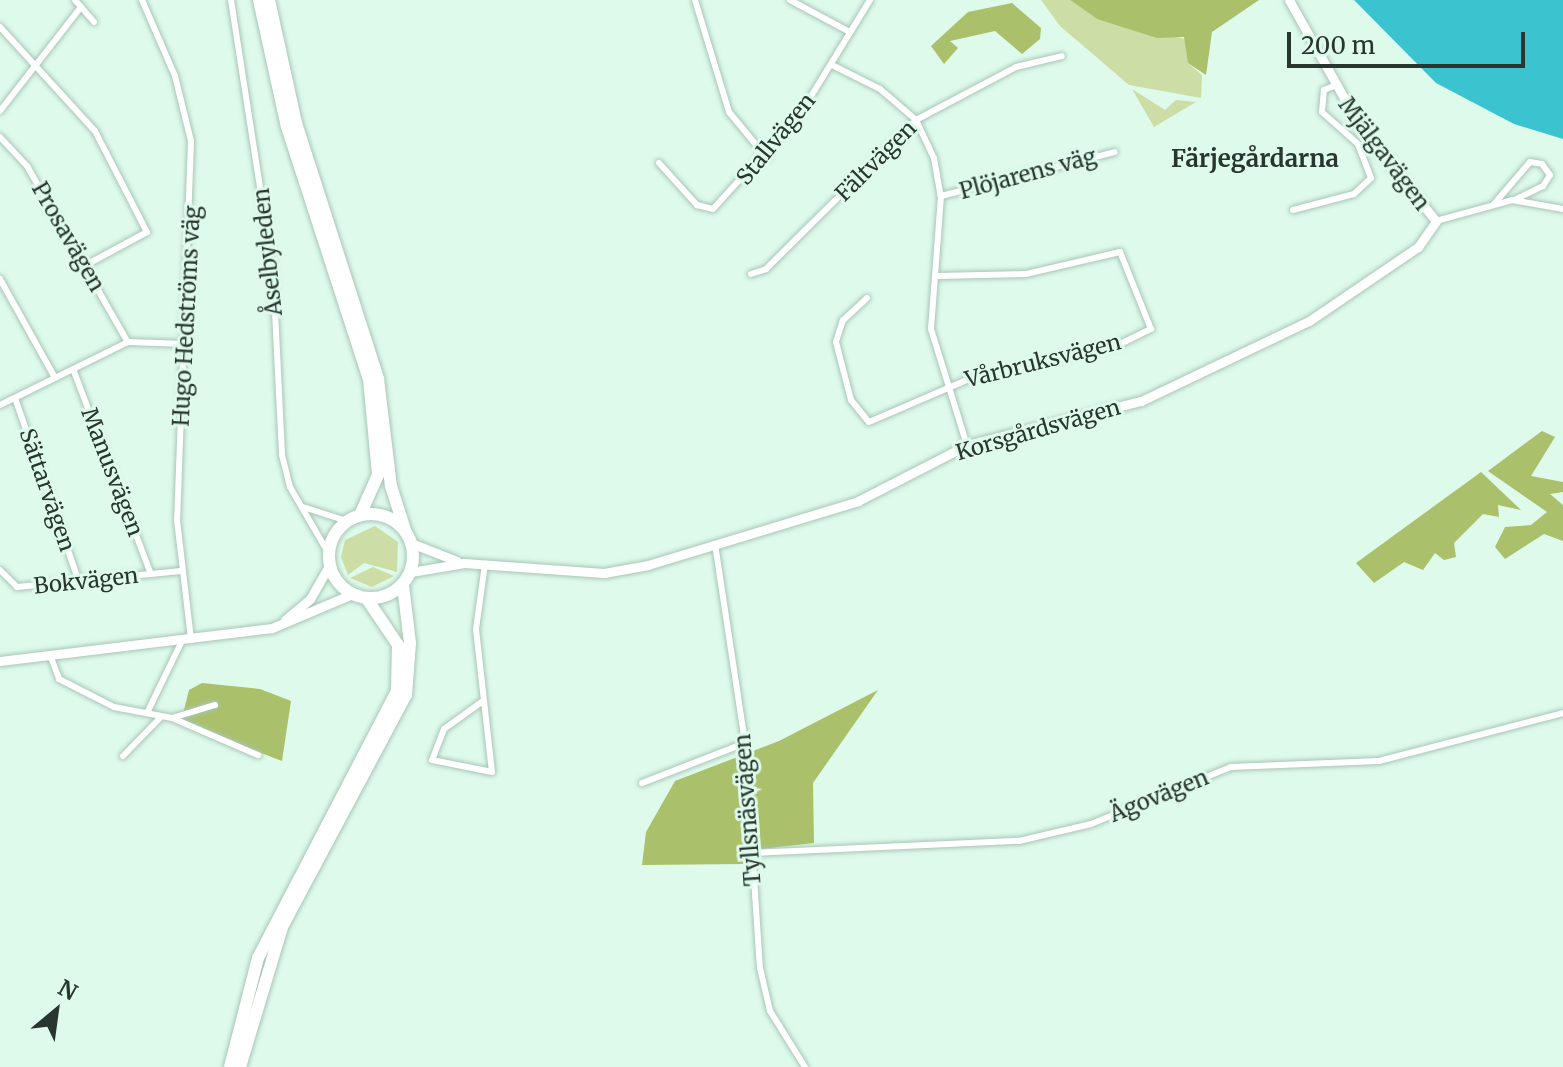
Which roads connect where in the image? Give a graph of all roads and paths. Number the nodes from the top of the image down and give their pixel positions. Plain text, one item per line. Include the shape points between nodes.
1 (75, 0) edge
2 (142, 0) edge
3 (231, 0) edge
4 (259, 0) edge
5 (269, 0) edge
6 (695, 0) edge
7 (790, 0) edge
8 (870, 0) edge
9 (1289, 0) edge
10 (81, 7) junction
11 (94, 22) dead end
12 (0, 27) edge
13 (850, 32) junction
14 (1062, 56) dead end
15 (36, 64) junction
16 (832, 65) junction
17 (1334, 86) junction
18 (0, 111) edge
19 (916, 120) junction
20 (0, 137) edge
21 (1115, 152) dead end
22 (767, 158) junction
23 (659, 163) dead end
24 (941, 196) junction
25 (1512, 200) junction
26 (1493, 205) junction
27 (1563, 209) edge
28 (1293, 210) dead end
29 (1436, 221) junction
30 (84, 266) junction
31 (751, 274) dead end
32 (938, 276) junction
33 (0, 279) edge
34 (867, 298) dead end
35 (128, 342) junction
36 (186, 344) junction
37 (73, 369) junction
38 (55, 378) junction
39 (946, 387) junction
40 (15, 398) junction
41 (0, 405) edge
42 (967, 445) junction
43 (298, 503) junction
44 (354, 518) junction
45 (405, 530) junction
46 (411, 543) junction
47 (715, 544) junction
48 (329, 559) junction
49 (464, 563) junction
50 (485, 564) junction
51 (0, 570) edge
52 (181, 571) junction
53 (411, 572) junction
54 (151, 574) junction
55 (79, 582) junction
56 (403, 585) junction
57 (352, 594) junction
58 (367, 599) junction
59 (272, 628) junction
60 (186, 640) junction
61 (50, 655) junction
62 (0, 661) edge
63 (483, 701) junction
64 (215, 705) dead end
65 (147, 713) junction
66 (1563, 713) edge
67 (160, 718) junction
68 (172, 718) junction
69 (745, 743) junction
70 (258, 755) dead end
71 (123, 756) dead end
72 (642, 783) dead end
73 (751, 853) junction
74 (230, 1067) edge
75 (240, 1067) edge
76 (805, 1067) edge

1 - 10 street
2 - 36 street, Hugo Hedströms väg via 175,76 191,141
3 - 43 street, Åselbyleden via 273,270 282,455
4 - 44 highway via 287,127 369,379 378,475
5 - 45 highway via 296,123 378,379 391,486
6 - 22 street via 729,112
7 - 13 street
8 - 13 street, Stallvägen
9 - 17 street, Mjälgavägen
10 - 11 street
10 - 15 street
12 - 15 street
13 - 16 street, Stallvägen
14 - 19 street, Fältvägen via 1016,67
15 - 18 street
15 - 30 street via 95,131 147,232
16 - 19 street via 880,89
16 - 22 street, Stallvägen
17 - 28 street via 1324,90 1326,118 1354,137 1371,178 1354,194
17 - 29 street, Mjälgavägen
19 - 24 street
19 - 31 street, Fältvägen via 766,269
20 - 30 street, Prosavägen via 27,166
21 - 24 street, Plöjarens väg
22 - 23 street, Stallvägen via 704,210
24 - 32 street
25 - 26 street
25 - 26 street via 1543,186 1550,175 1542,164 1530,162
25 - 27 street
26 - 29 street
29 - 42 street, Korsgårdsvägen via 1418,247 1309,321 1195,379 1088,416
30 - 35 street, Prosavägen
32 - 39 street via 931,329
32 - 39 street, Vårbruksvägen via 1026,274 1120,252 1151,329
33 - 38 street
34 - 39 street via 843,320 836,342 861,418 882,419
35 - 36 street
35 - 37 street
36 - 52 street, Hugo Hedströms väg
37 - 38 street
37 - 54 street, Manusvägen
38 - 40 street
39 - 42 street
40 - 41 street
40 - 55 street, Sättarvägen
42 - 47 street, Korsgårdsvägen via 858,501
43 - 44 street via 321,518
43 - 48 street, Åselbyleden
44 - 45 highway via 381,515
44 - 48 highway
45 - 46 highway
46 - 49 street, Korsgårdsvägen
46 - 53 highway
47 - 50 street, Korsgårdsvägen via 604,573
47 - 69 street, Tyllsnäsvägen
48 - 57 highway
48 - 59 street via 310,599
49 - 50 street, Korsgårdsvägen
49 - 53 street, Korsgårdsvägen
50 - 63 street via 476,615
51 - 55 street, Bokvägen via 17,587
52 - 54 street, Bokvägen
52 - 60 street, Hugo Hedströms väg
53 - 56 highway
54 - 55 street, Bokvägen
56 - 58 highway
56 - 75 highway via 411,657 401,710 282,927
57 - 58 highway
57 - 59 street
58 - 74 highway via 398,645 397,691 273,923 249,986
59 - 60 street
60 - 61 street
60 - 65 street
61 - 62 street
61 - 65 street via 70,688
63 - 63 street via 492,772 432,760 444,729
64 - 68 street
65 - 67 street
66 - 73 street, Ägovägen via 1379,761 1231,767 1091,824 1019,841
67 - 68 street
67 - 71 street
68 - 70 street
69 - 72 street
69 - 73 street, Tyllsnäsvägen
73 - 76 street, Tyllsnäsvägen via 770,1011

